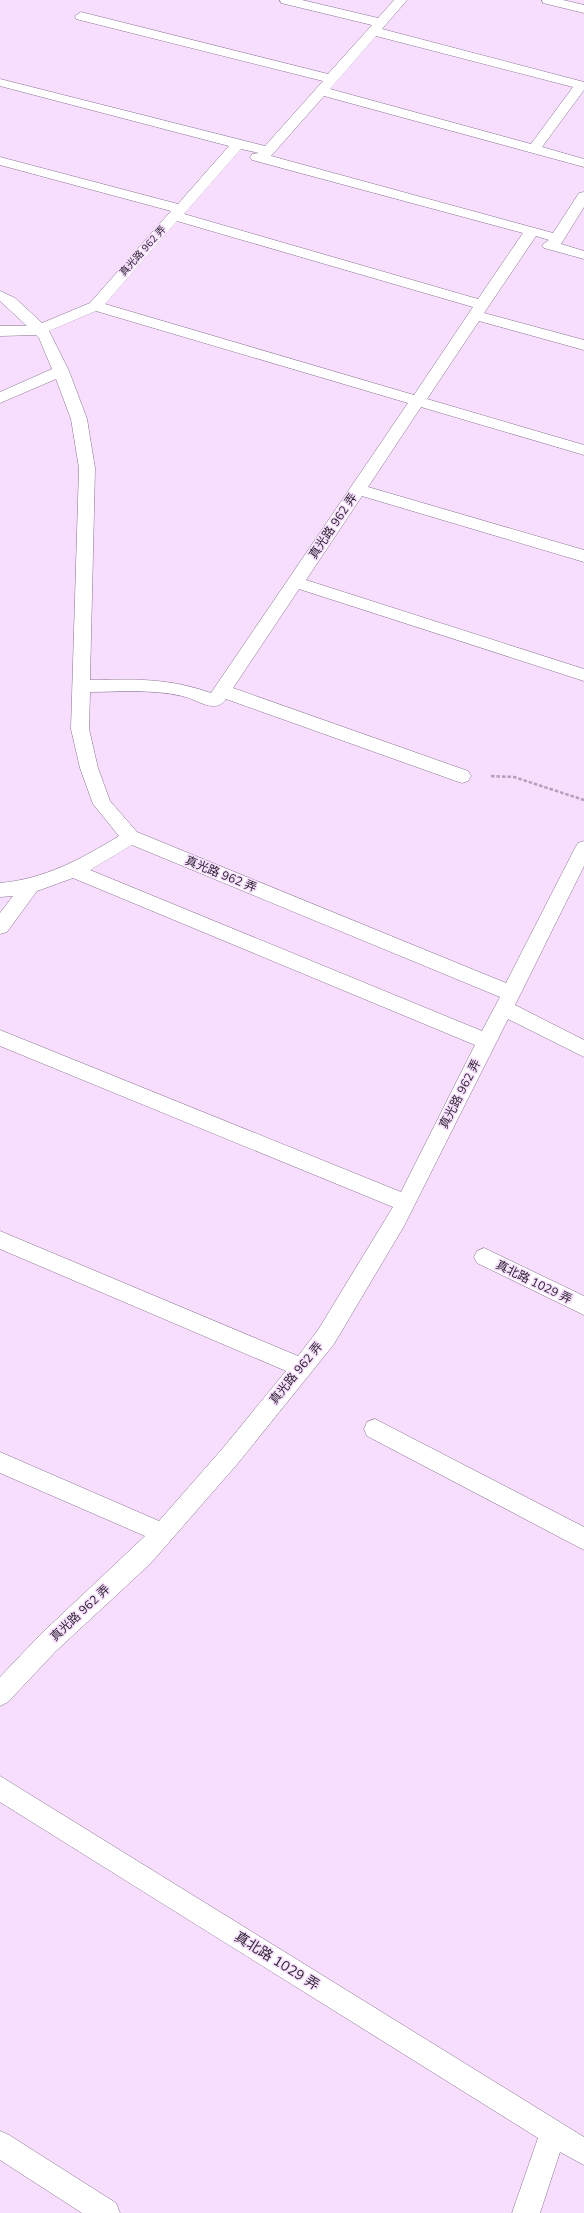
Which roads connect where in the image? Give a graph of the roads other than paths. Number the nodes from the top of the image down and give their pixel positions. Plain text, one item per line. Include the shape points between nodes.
1 (286, 0) edge
2 (401, 0) edge
3 (548, 0) edge
4 (584, 9) edge
5 (81, 16) dead end
6 (377, 27) junction
7 (331, 79) junction
8 (2, 82) dead end
9 (583, 86) edge
10 (320, 92) junction
11 (235, 147) junction
12 (534, 149) junction
13 (264, 155) junction
14 (0, 161) edge
15 (584, 163) edge
16 (584, 196) edge
17 (177, 212) junction
18 (529, 235) junction
19 (555, 242) junction
20 (584, 254) edge
21 (0, 295) edge
22 (95, 306) junction
23 (479, 310) junction
24 (39, 330) junction
25 (0, 331) edge
26 (584, 345) edge
27 (61, 371) junction
28 (0, 398) edge
29 (417, 401) junction
30 (584, 450) edge
31 (358, 488) junction
32 (584, 556) edge
33 (295, 582) junction
34 (584, 675) edge
35 (80, 686) junction
36 (222, 691) junction
37 (462, 776) road end
38 (131, 837) junction
39 (584, 848) edge
40 (74, 871) junction
41 (30, 888) junction
42 (0, 890) edge
43 (0, 927) edge
44 (508, 1001) junction
45 (0, 1038) edge
46 (487, 1041) junction
47 (584, 1049) edge
48 (405, 1203) junction
49 (0, 1240) edge
50 (484, 1257) dead end
51 (584, 1306) edge
52 (301, 1367) junction
53 (375, 1429) dead end
54 (0, 1462) edge
55 (162, 1533) junction
56 (584, 1539) edge
57 (0, 1694) edge
58 (0, 1788) edge
59 (553, 2133) junction
60 (0, 2144) edge
61 (584, 2152) edge
62 (106, 2213) edge
63 (526, 2213) edge

1 - 6 lane
2 - 6 lane
3 - 4 lane
5 - 7 lane
6 - 7 lane
6 - 9 lane
7 - 10 lane
8 - 11 lane
9 - 12 lane
10 - 12 lane
10 - 13 lane
11 - 13 lane
11 - 17 lane, 真光路 962 弄
12 - 15 lane
13 - 18 lane
14 - 17 lane
16 - 19 lane
17 - 22 lane, 真光路 962 弄
17 - 23 lane
18 - 19 lane
18 - 23 lane, 真光路 962 弄
19 - 20 lane
21 - 24 lane, 真光路 962 弄 via 10,301
22 - 24 lane, 真光路 962 弄
22 - 29 lane
23 - 26 lane
23 - 29 lane, 真光路 962 弄
24 - 25 lane
24 - 27 lane, 真光路 962 弄 via 46,336
27 - 28 lane
27 - 35 lane, 真光路 962 弄 via 79,419 87,468
29 - 30 lane
29 - 31 lane, 真光路 962 弄
31 - 32 lane
31 - 33 lane, 真光路 962 弄
33 - 34 lane
33 - 36 lane, 真光路 962 弄
35 - 36 lane via 150,685 184,690 215,700
35 - 38 lane, 真光路 962 弄 via 80,729 89,768 102,804
36 - 37 lane
38 - 40 lane
38 - 44 lane, 真光路 962 弄
39 - 44 lane, 真光路 962 弄
40 - 41 lane
40 - 46 lane
41 - 42 lane
41 - 43 lane
44 - 46 lane, 真光路 962 弄
44 - 47 lane via 530,1021
45 - 48 lane
46 - 48 lane, 真光路 962 弄
48 - 52 lane, 真光路 962 弄 via 326,1337
49 - 52 lane
50 - 51 lane, 真北路 1029 弄
52 - 55 lane, 真光路 962 弄 via 231,1455
53 - 56 lane
54 - 55 lane
55 - 57 lane, 真光路 962 弄 via 142,1556 48,1644
58 - 59 lane, 真北路 1029 弄
59 - 61 lane, 真北路 1029 弄
59 - 63 lane
60 - 62 lane

